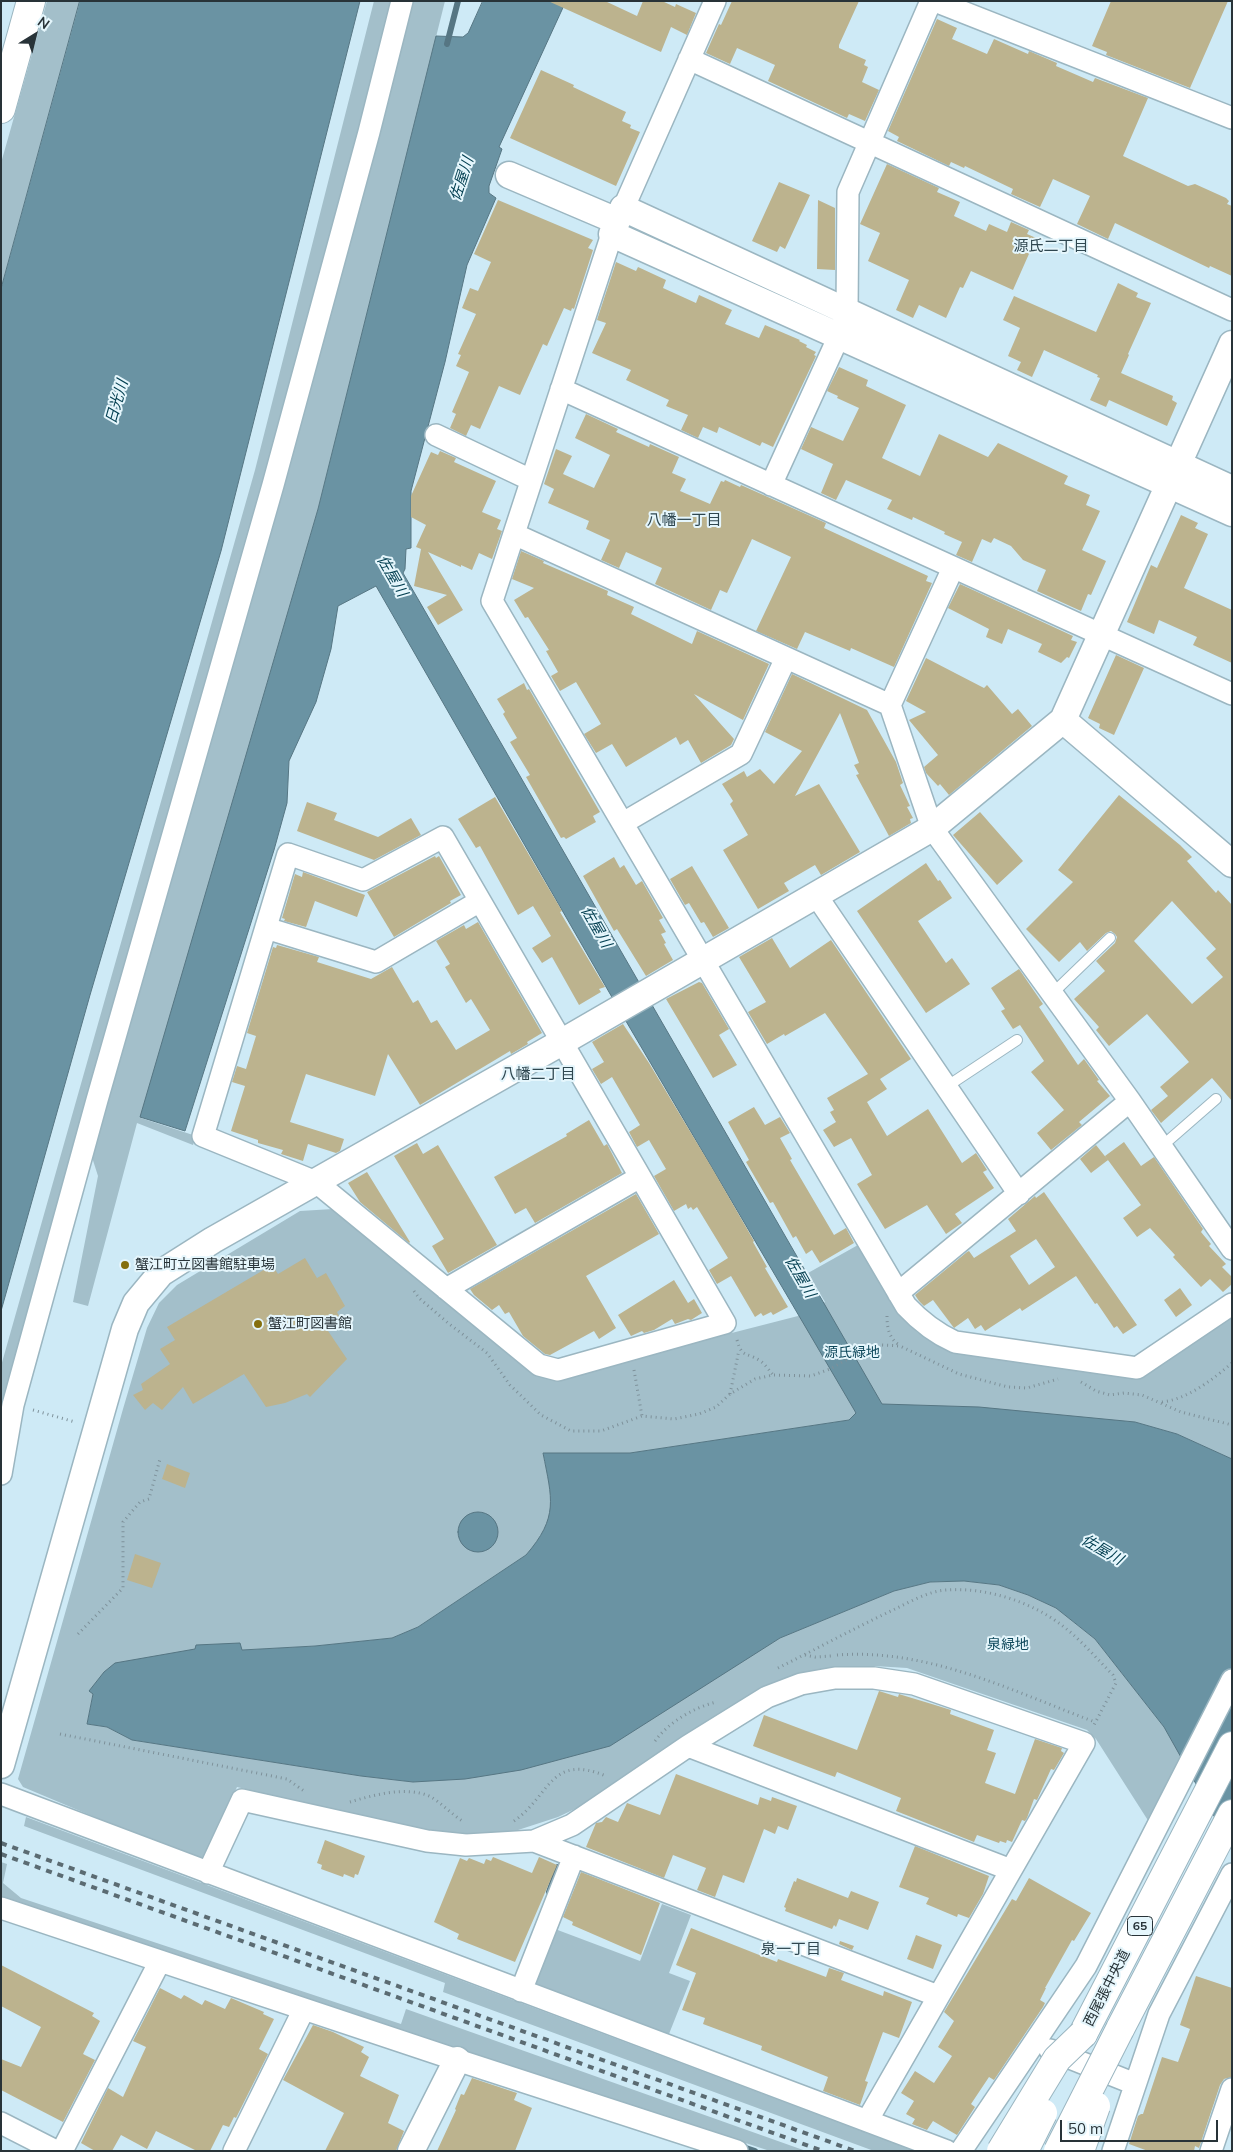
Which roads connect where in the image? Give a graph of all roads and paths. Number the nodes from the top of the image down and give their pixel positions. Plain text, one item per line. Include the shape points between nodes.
1 (31, 1) edge
2 (402, 1) edge
3 (715, 1) edge
4 (931, 1) edge
5 (935, 1) edge
6 (689, 60) junction
7 (1, 109) edge
8 (1232, 118) edge
9 (870, 142) junction
10 (509, 175) dead end
11 (617, 221) junction
12 (1232, 310) edge
13 (847, 311) junction
14 (839, 336) junction
15 (1232, 344) edge
16 (561, 389) junction
17 (436, 435) dead end
18 (1172, 474) junction
19 (532, 480) junction
20 (771, 485) junction
21 (1232, 489) edge
22 (1232, 512) edge
23 (514, 534) junction
24 (953, 568) junction
25 (1101, 635) junction
26 (786, 658) junction
27 (1232, 694) edge
28 (890, 705) junction
29 (1063, 720) junction
30 (623, 823) junction
31 (932, 828) junction
32 (1232, 864) edge
33 (816, 895) junction
34 (480, 900) junction
35 (266, 928) junction
36 (1110, 938) dead end
37 (703, 961) junction
38 (1052, 993) junction
39 (1017, 1040) dead end
40 (562, 1042) junction
41 (946, 1087) junction
42 (1216, 1099) dead end
43 (1130, 1101) junction
44 (1161, 1147) junction
45 (640, 1177) junction
46 (316, 1182) junction
47 (1019, 1194) junction
48 (1232, 1249) edge
49 (446, 1289) junction
50 (898, 1293) junction
51 (1232, 1304) edge
52 (725, 1323) junction
53 (739, 1349) junction
54 (627, 1351) junction
55 (1232, 1363) edge
56 (830, 1369) dead end
57 (773, 1376) dead end
58 (1063, 1379) dead end
59 (1079, 1381) dead end
60 (730, 1394) dead end
61 (1161, 1402) junction
62 (13, 1404) junction
63 (642, 1416) dead end
64 (1232, 1425) edge
65 (98, 1428) junction
66 (160, 1459) dead end
67 (1, 1474) edge
68 (78, 1634) dead end
69 (777, 1669) dead end
70 (1232, 1680) edge
71 (718, 1702) dead end
72 (60, 1734) dead end
73 (655, 1742) dead end
74 (1084, 1743) junction
75 (688, 1746) junction
76 (1232, 1746) edge
77 (1, 1765) edge
78 (613, 1776) dead end
79 (1, 1794) edge
80 (308, 1794) dead end
81 (343, 1804) dead end
82 (466, 1823) dead end
83 (506, 1823) dead end
84 (1227, 1824) edge
85 (534, 1840) junction
86 (574, 1856) junction
87 (1011, 1870) junction
88 (208, 1873) junction
89 (1232, 1874) edge
90 (1, 1908) edge
91 (160, 1961) junction
92 (522, 1991) junction
93 (938, 1996) junction
94 (304, 2009) junction
95 (1120, 2029) junction
96 (1083, 2034) junction
97 (1033, 2044) junction
98 (457, 2060) junction
99 (1135, 2084) junction
100 (1232, 2089) edge
101 (867, 2121) junction
102 (1, 2123) edge
103 (56, 2151) edge
104 (62, 2151) edge
105 (234, 2151) edge
106 (411, 2151) edge
107 (737, 2151) edge
108 (946, 2151) edge
109 (960, 2151) edge
110 (1001, 2151) edge
111 (1024, 2151) edge
112 (1058, 2151) edge
113 (1080, 2151) edge
114 (1113, 2151) edge
115 (1211, 2151) edge

1 - 7 main road via 15,42
2 - 62 street via 274,485
3 - 6 street
4 - 9 street
5 - 8 street
6 - 9 street
6 - 11 street
9 - 12 street
9 - 13 street via 848,192
10 - 11 street
11 - 13 street
11 - 14 street
11 - 16 street
13 - 14 street
13 - 18 street
14 - 18 street
14 - 20 street
15 - 18 street
16 - 19 street
16 - 20 street
17 - 19 street
18 - 21 street
18 - 22 street
18 - 25 street
19 - 23 street
20 - 24 street
23 - 26 street
23 - 30 street via 492,601
24 - 25 street
24 - 28 street
25 - 27 street
25 - 29 street
26 - 28 street
26 - 30 street via 741,754
28 - 31 street
29 - 31 street
29 - 32 street
30 - 37 street
31 - 33 street
31 - 38 street
33 - 37 street
33 - 41 street
34 - 35 street via 376,962
34 - 35 street via 443,836 363,880 288,854
34 - 40 street
35 - 46 street via 203,1136
36 - 38 lane
37 - 40 street
37 - 50 street
38 - 43 street
39 - 41 lane
40 - 45 street
40 - 46 street
41 - 47 street
42 - 44 lane
43 - 44 street
43 - 47 street
44 - 48 street
45 - 49 street
45 - 52 street
46 - 49 street
46 - 65 street via 161,1273 136,1303 125,1329
47 - 50 street
49 - 54 street via 539,1365 558,1370
50 - 51 street via 923,1324 955,1342 1137,1368
52 - 53 path via 735,1333
52 - 54 street
53 - 57 path via 745,1356 756,1358 765,1365
53 - 60 path
54 - 63 path via 637,1379
55 - 61 path via 1184,1396
56 - 58 path via 864,1350 900,1346 958,1374 1008,1387 1027,1388
59 - 61 path via 1096,1392 1124,1393
61 - 64 path via 1181,1412
62 - 65 path
62 - 67 street
65 - 77 street
66 - 68 path via 148,1499 140,1502 123,1522 123,1588
69 - 74 path via 929,1594 946,1590 999,1595 1050,1617 1113,1675 1116,1683
70 - 97 street via 1086,1966
71 - 73 path via 681,1718
72 - 80 path via 288,1779
74 - 75 street via 914,1684 874,1678 835,1678 801,1684 767,1697
74 - 87 street
75 - 85 street via 572,1825
75 - 87 street
76 - 96 main road, 西尾張中央道 / 65
78 - 83 path via 579,1768 564,1772 523,1814
79 - 88 street
81 - 82 path via 365,1797 412,1793 429,1796
84 - 95 main road, 65
85 - 86 street
85 - 88 street via 466,1845 427,1841 242,1800
86 - 92 street
86 - 93 street
87 - 93 street
88 - 92 street
89 - 99 street via 1159,2014
90 - 91 street
91 - 94 street
91 - 104 street
92 - 101 street
93 - 101 street
94 - 98 street
94 - 105 street
95 - 112 main road, 65, bridge
95 - 113 main road, 65, bridge
96 - 110 main road, 65, bridge via 1057,2060
96 - 111 main road, 西尾張中央道 / 65, bridge
97 - 99 street
97 - 109 street
98 - 106 street
98 - 107 street
99 - 114 street
100 - 115 street
101 - 108 street
102 - 103 street

